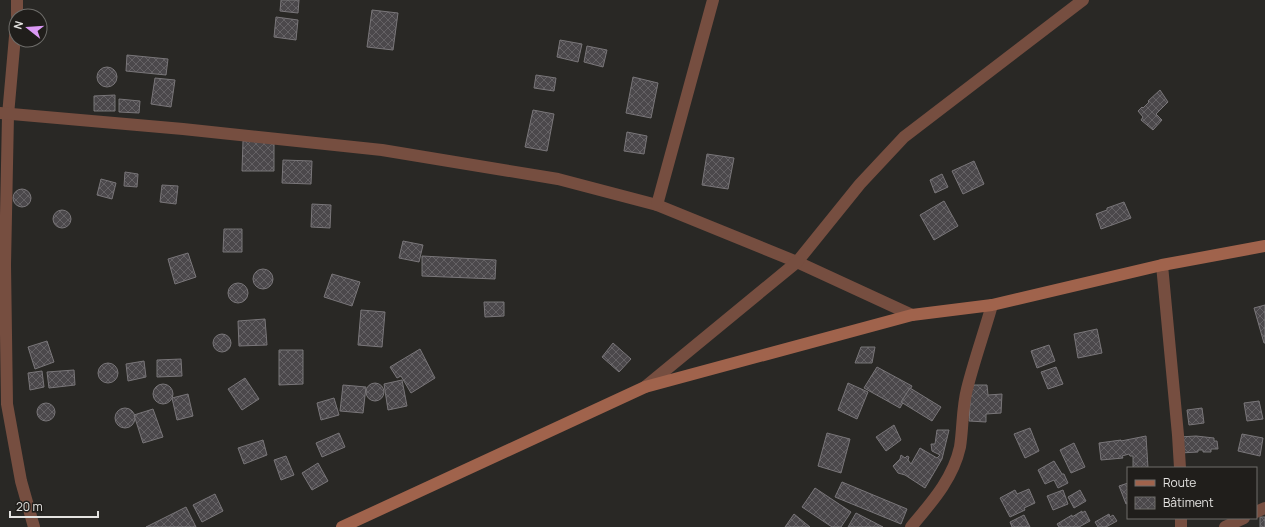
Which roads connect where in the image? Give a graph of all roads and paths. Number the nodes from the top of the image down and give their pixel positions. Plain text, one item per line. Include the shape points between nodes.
1 (713, 0) edge
2 (1083, 0) edge
3 (13, 48) edge
4 (4, 114) edge
5 (657, 205) junction
6 (1265, 246) edge
7 (797, 262) junction
8 (1162, 265) junction
9 (992, 304) junction
10 (912, 315) junction
11 (645, 387) junction
12 (1180, 467) edge
13 (1242, 519) edge
14 (34, 527) edge
15 (342, 527) edge
16 (911, 527) edge
17 (1225, 527) edge

1 - 5 street
2 - 7 street via 904,137 860,184
3 - 4 street
4 - 5 street via 183,129 382,150 558,179
4 - 14 street via 7,404
5 - 7 street
6 - 8 street
7 - 10 street
7 - 11 street
8 - 9 street
8 - 12 street
9 - 10 street
9 - 16 street via 967,389 960,447 955,463 946,482
10 - 11 street
11 - 15 street
13 - 17 street

